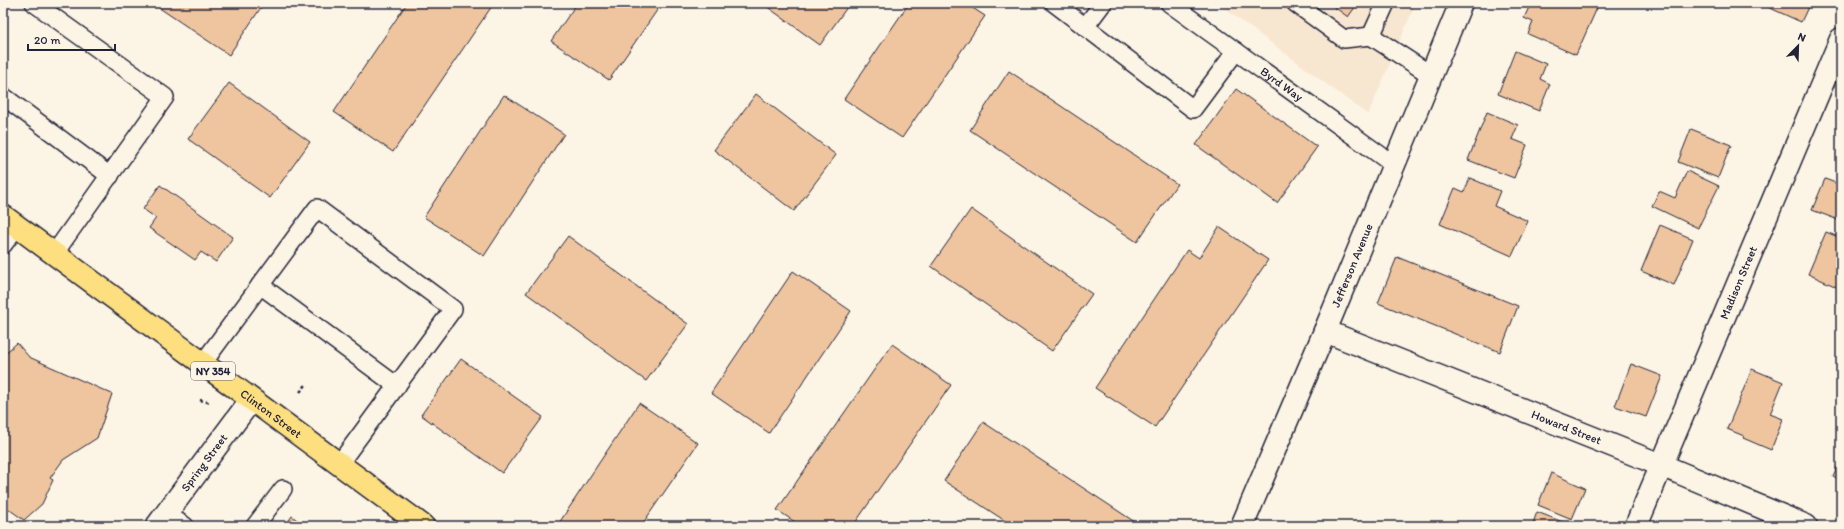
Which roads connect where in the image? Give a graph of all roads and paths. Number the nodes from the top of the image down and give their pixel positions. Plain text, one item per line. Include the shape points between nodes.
1 (34, 3) edge
2 (1054, 3) edge
3 (1103, 3) edge
4 (1169, 3) edge
5 (1295, 3) edge
6 (1386, 3) edge
7 (1461, 3) edge
8 (1085, 26) junction
9 (1371, 36) junction
10 (1841, 39) edge
11 (1236, 51) junction
12 (1431, 75) junction
13 (3, 96) edge
14 (1394, 165) junction
15 (110, 176) junction
16 (10, 221) edge
17 (3, 245) edge
18 (54, 254) junction
19 (260, 285) junction
20 (1325, 331) junction
21 (202, 363) junction
22 (306, 385) dead end
23 (397, 386) junction
24 (300, 392) dead end
25 (200, 400) dead end
26 (251, 400) junction
27 (212, 403) dead end
28 (339, 464) junction
29 (1661, 465) junction
30 (283, 489) dead end
31 (161, 520) edge
32 (185, 526) edge
33 (255, 526) edge
34 (423, 526) edge
35 (1242, 526) edge
36 (1636, 526) edge
37 (1806, 526) edge

1 - 15 lane via 165,97
2 - 8 lane
3 - 8 lane
4 - 11 lane, Byrd Way
5 - 9 lane via 1344,39
6 - 9 lane
7 - 12 street, Jefferson Avenue
8 - 11 lane via 1193,109
9 - 12 lane
10 - 29 street, Madison Street
11 - 14 lane, Byrd Way
12 - 14 street, Jefferson Avenue
13 - 15 lane
14 - 20 street, Jefferson Avenue
15 - 18 lane
16 - 17 lane
16 - 18 main road, Clinton Street / NY 354
18 - 21 main road, Clinton Street / NY 354
19 - 21 lane
19 - 23 lane
19 - 23 lane via 317,208 336,222 454,309
20 - 29 street, Howard Street
20 - 35 street, Jefferson Avenue
21 - 26 main road, Clinton Street / NY 354
22 - 24 path
23 - 28 lane
25 - 27 path
26 - 28 main road, Clinton Street / NY 354
26 - 31 street, Spring Street
28 - 34 main road, Clinton Street / NY 354
29 - 36 street, Madison Street
29 - 37 street, Howard Street
30 - 33 lane
31 - 32 lane

